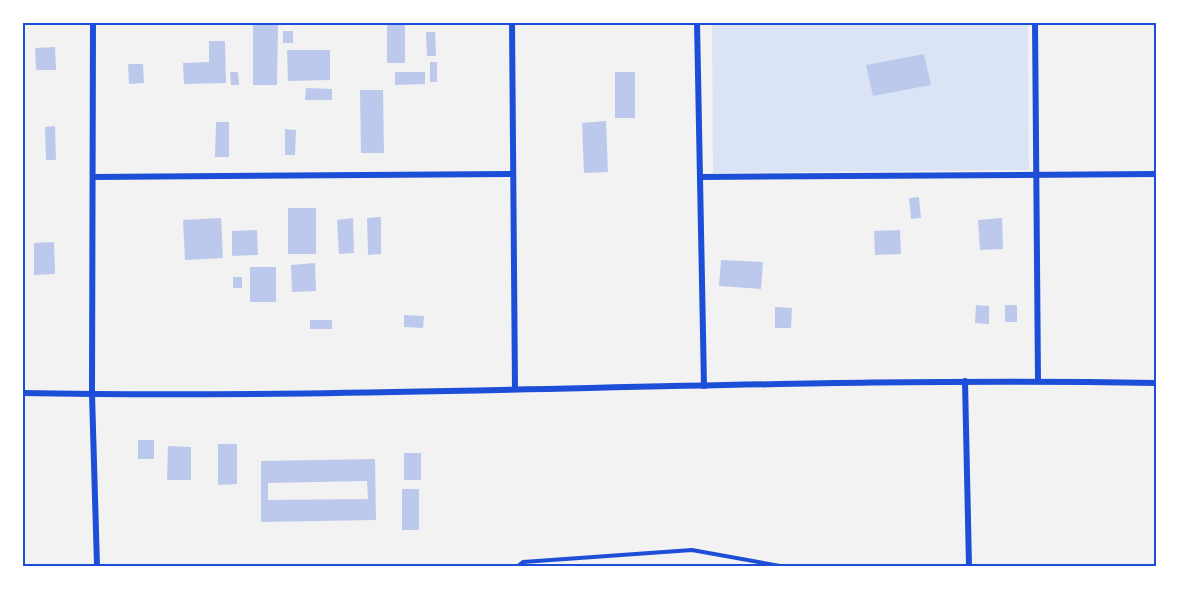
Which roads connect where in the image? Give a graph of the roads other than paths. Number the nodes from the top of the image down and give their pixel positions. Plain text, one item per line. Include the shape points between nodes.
1 (93, 22) edge
2 (513, 22) edge
3 (697, 22) edge
4 (1035, 22) edge
5 (1036, 173) junction
6 (512, 174) junction
7 (1156, 174) edge
8 (93, 177) junction
9 (701, 177) junction
10 (965, 381) junction
11 (1038, 381) junction
12 (1156, 383) edge
13 (704, 386) junction
14 (515, 389) junction
15 (22, 393) edge
16 (92, 394) junction
17 (97, 567) edge
18 (969, 567) edge

1 - 8 street
2 - 6 street
3 - 9 street
4 - 5 street
5 - 7 street
5 - 9 street
5 - 11 street
6 - 8 street
6 - 14 street
8 - 16 street
9 - 13 street
10 - 11 street
10 - 13 street
10 - 18 street
11 - 12 street
13 - 14 street
14 - 16 street
15 - 16 street
16 - 17 street

